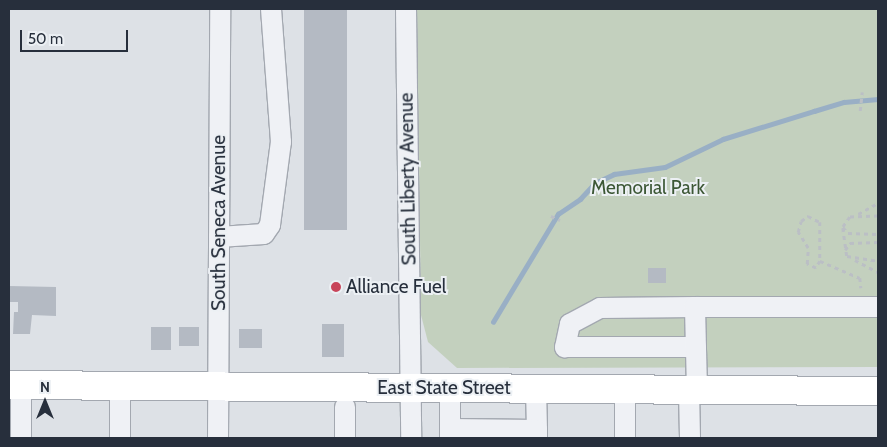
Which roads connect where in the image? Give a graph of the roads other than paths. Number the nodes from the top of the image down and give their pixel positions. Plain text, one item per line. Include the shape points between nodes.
1 (220, 9) edge
2 (271, 9) edge
3 (406, 9) edge
4 (218, 237) junction
5 (695, 307) junction
6 (878, 307) edge
7 (696, 347) junction
8 (15, 385) edge
9 (120, 386) junction
10 (217, 387) junction
11 (410, 388) junction
12 (450, 388) junction
13 (536, 389) junction
14 (624, 390) junction
15 (693, 390) junction
16 (878, 391) edge
17 (345, 408) dead end
18 (450, 434) edge
19 (537, 434) edge
20 (21, 438) edge
21 (120, 438) edge
22 (218, 438) edge
23 (345, 438) edge
24 (411, 438) edge
25 (625, 438) edge
26 (690, 438) edge

1 - 4 street, South Seneca Avenue
2 - 4 street via 281,142 270,225 264,234
3 - 11 street, South Liberty Avenue
4 - 10 street, South Seneca Avenue
5 - 6 street
5 - 7 street
5 - 7 street via 600,308 570,324 565,347
7 - 15 street
8 - 9 highway, East State Street
8 - 20 street
9 - 10 highway, East State Street
9 - 21 street
10 - 11 highway, East State Street
10 - 22 street, South Seneca Avenue
11 - 12 highway, East State Street
11 - 24 street, South Liberty Avenue
12 - 13 highway, East State Street
12 - 18 street
13 - 14 highway, East State Street
13 - 19 street
14 - 15 highway, East State Street
14 - 25 street
15 - 16 highway, East State Street
15 - 26 street
17 - 23 street
18 - 19 street

